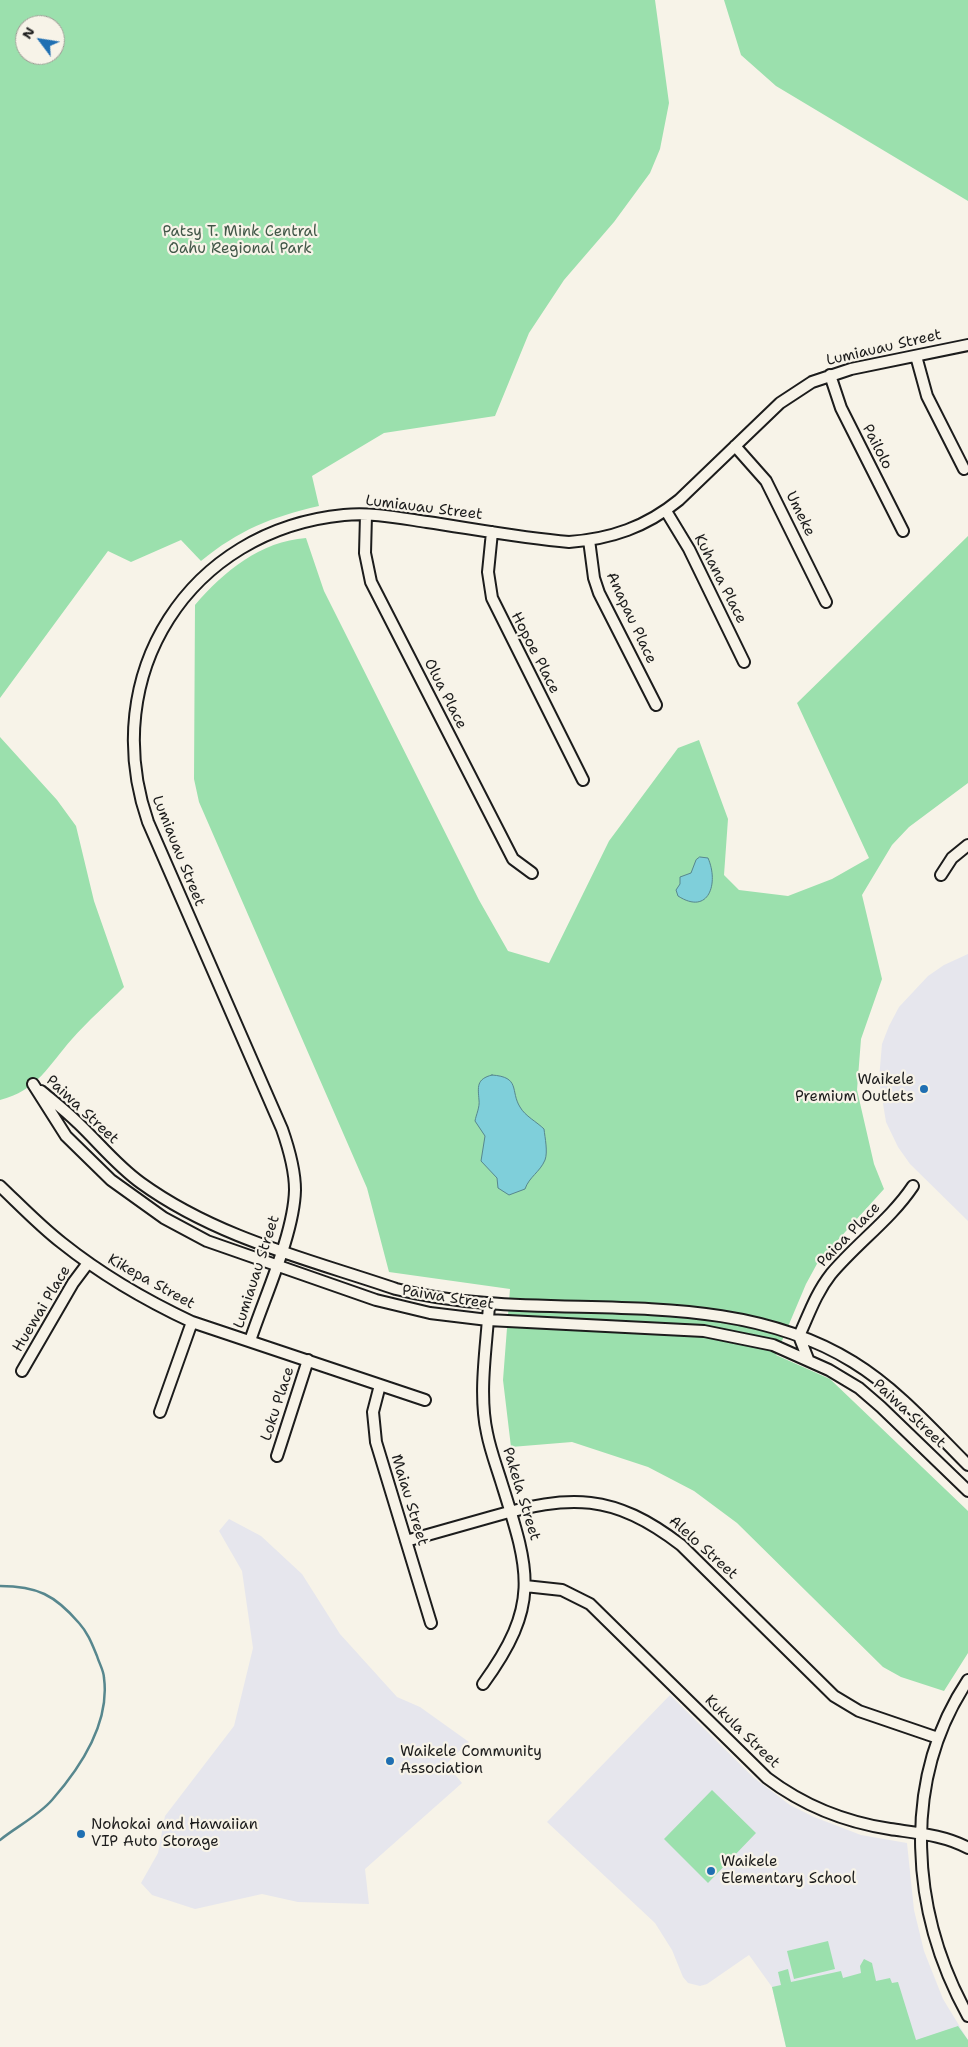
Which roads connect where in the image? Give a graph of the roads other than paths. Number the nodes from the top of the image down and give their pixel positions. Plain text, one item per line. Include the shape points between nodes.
1 (968, 345) edge
2 (916, 356) junction
3 (830, 375) junction
4 (735, 446) junction
5 (964, 469) dead end
6 (666, 511) junction
7 (366, 515) junction
8 (903, 531) dead end
9 (492, 532) junction
10 (589, 540) junction
11 (826, 602) dead end
12 (744, 662) dead end
13 (656, 705) dead end
14 (583, 780) dead end
15 (968, 845) edge
16 (532, 873) dead end
17 (941, 875) dead end
18 (0, 1186) edge
19 (914, 1186) dead end
20 (281, 1251) junction
21 (88, 1263) junction
22 (276, 1266) junction
23 (489, 1304) junction
24 (488, 1320) junction
25 (192, 1322) junction
26 (799, 1336) junction
27 (250, 1341) junction
28 (773, 1345) junction
29 (808, 1359) junction
30 (308, 1360) junction
31 (22, 1371) dead end
32 (380, 1384) junction
33 (425, 1400) dead end
34 (160, 1412) dead end
35 (277, 1456) dead end
36 (968, 1465) edge
37 (968, 1491) edge
38 (511, 1511) junction
39 (406, 1542) junction
40 (525, 1586) junction
41 (431, 1623) dead end
42 (968, 1680) edge
43 (483, 1684) dead end
44 (938, 1738) junction
45 (920, 1834) junction
46 (968, 1848) edge
47 (968, 2016) edge

1 - 2 street, Lumiauau Street
2 - 3 street, Lumiauau Street
2 - 5 street via 927,396
3 - 4 street, Lumiauau Street via 792,394
3 - 8 street, Pailolo via 841,408
4 - 6 street, Lumiauau Street
4 - 11 street, Umeke via 766,481
6 - 10 street, Lumiauau Street via 625,532
6 - 12 street, Kuhana Place via 703,576
7 - 9 street, Lumiauau Street
7 - 16 street, Olua Place via 365,553 371,582 513,859
7 - 20 street, Lumiauau Street via 322,518 279,529 240,548 214,567 194,585 166,622 147,661 136,703 133,747 140,799 282,1129 290,1155 295,1189
9 - 10 street, Lumiauau Street via 552,540
9 - 14 street, Hopoe Place via 488,572 496,609
10 - 13 street, Anapau Place via 599,593
15 - 17 street via 952,858
18 - 21 street, Kikepa Street via 61,1243
19 - 26 street, Paioa Place via 830,1276 813,1301
20 - 22 street, Lumiauau Street
20 - 22 street, Paiwa Street via 229,1233 160,1196 115,1162 79,1123 33,1084 66,1136 134,1198 207,1241
20 - 23 street, Paiwa Street via 424,1296
21 - 25 street, Kikepa Street via 131,1291
21 - 31 street, Huewai Place
22 - 24 street, Paiwa Street via 404,1308
22 - 27 street, Lumiauau Street
23 - 24 street, Pakela Street
23 - 26 street, Paiwa Street via 690,1312 749,1320
24 - 28 street, Paiwa Street via 704,1331
24 - 38 street, Pakela Street via 484,1415
25 - 27 street, Kikepa Street
25 - 34 street
26 - 28 street
26 - 29 street
26 - 36 street, Paiwa Street via 874,1376
27 - 30 street, Kikepa Street
28 - 29 street, Paiwa Street
29 - 37 street, Paiwa Street via 859,1388
30 - 32 street, Kikepa Street
30 - 35 street, Loku Place
32 - 33 street, Kikepa Street
32 - 39 street, Maiau Street via 373,1412 376,1442
38 - 39 street, Alelo Street
38 - 40 street, Pakela Street via 524,1556
38 - 44 street, Alelo Street via 550,1502 572,1501 608,1506 644,1520 681,1545 834,1696 859,1711
39 - 41 street, Maiau Street
40 - 43 street, Pakela Street via 520,1619 510,1643
40 - 45 street, Kukula Street via 562,1590 590,1604 767,1778 793,1796 837,1817
42 - 44 street
44 - 45 street via 928,1777
45 - 46 street, Kukula Street
45 - 47 street via 928,1913 945,1970

